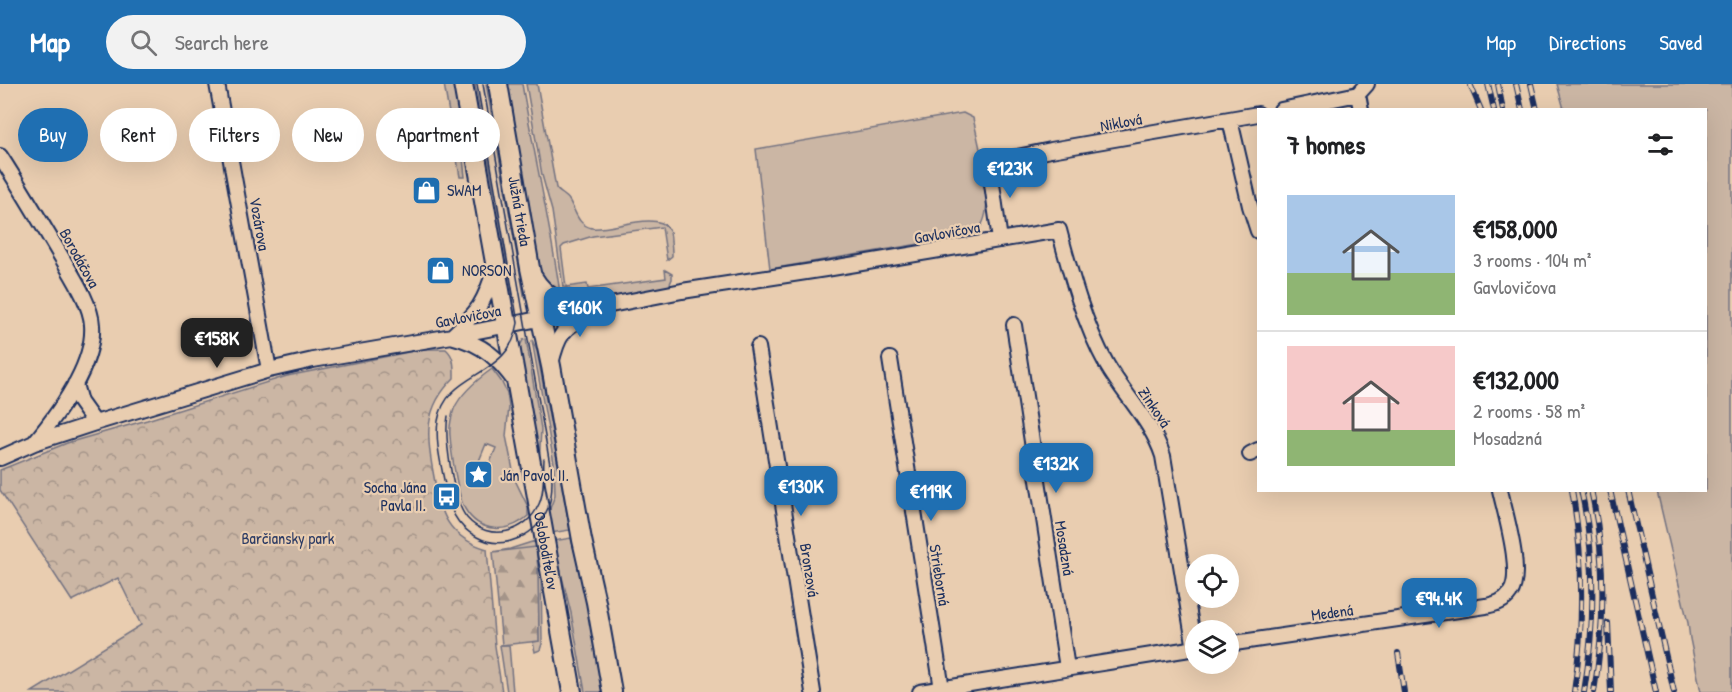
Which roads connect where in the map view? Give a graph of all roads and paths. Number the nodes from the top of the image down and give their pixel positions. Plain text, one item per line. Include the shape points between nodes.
1 (218, 84) edge
2 (463, 84) edge
3 (498, 84) edge
4 (1363, 89) edge
5 (1289, 108) edge
6 (1361, 108) edge
7 (1257, 114) edge
8 (1230, 120) junction
9 (0, 156) edge
10 (1257, 228) edge
11 (1059, 230) joint
12 (1000, 240) junction
13 (496, 266) junction
14 (531, 268) junction
15 (603, 306) junction
16 (541, 318) junction
17 (507, 325) junction
18 (1014, 326) dead end
19 (452, 336) junction
20 (758, 347) dead end
21 (890, 359) dead end
22 (551, 366) junction
23 (269, 370) junction
24 (75, 384) junction
25 (517, 384) junction
26 (95, 423) junction
27 (34, 443) junction
28 (0, 458) edge
29 (1500, 492) edge
30 (1190, 620) edge
31 (1239, 642) edge
32 (1185, 650) edge
33 (1067, 668) junction
34 (942, 689) junction
35 (572, 692) edge
36 (612, 692) edge
37 (813, 692) edge
38 (920, 692) edge

1 - 23 street, Vozárova
2 - 13 main road, Južná trieda
3 - 14 main road, Južná trieda
4 - 5 street
4 - 6 street
7 - 8 street, Niklová
8 - 10 street
8 - 12 street, Niklová via 989,163
9 - 24 street, Borodáčova via 73,277 89,312 92,338
11 - 12 street, Gavlovičova
11 - 30 street, Zinková via 1096,341 1161,448
12 - 15 street, Gavlovičova
13 - 17 main road, Osloboditeľov
13 - 19 street via 481,305
14 - 15 street via 550,295 571,303
14 - 16 main road
15 - 16 street, Gavlovičova
15 - 22 street via 563,332
16 - 17 street, Gavlovičova
16 - 22 main road
17 - 19 street, Gavlovičova
17 - 25 main road, Osloboditeľov
18 - 33 street, Mosadzná
19 - 23 street, Gavlovičova
19 - 25 street via 469,340 489,352
20 - 37 street, Bronzová
21 - 34 street, Strieborná
22 - 36 main road
23 - 26 street, Gavlovičova
24 - 26 street via 80,402
24 - 27 street, Borodáčova
25 - 35 main road, Osloboditeľov
26 - 27 street, Gavlovičova
27 - 28 street, Gavlovičova
29 - 31 street, Medená via 1516,567 1516,582 1501,602
32 - 33 street
33 - 34 street
34 - 38 street

